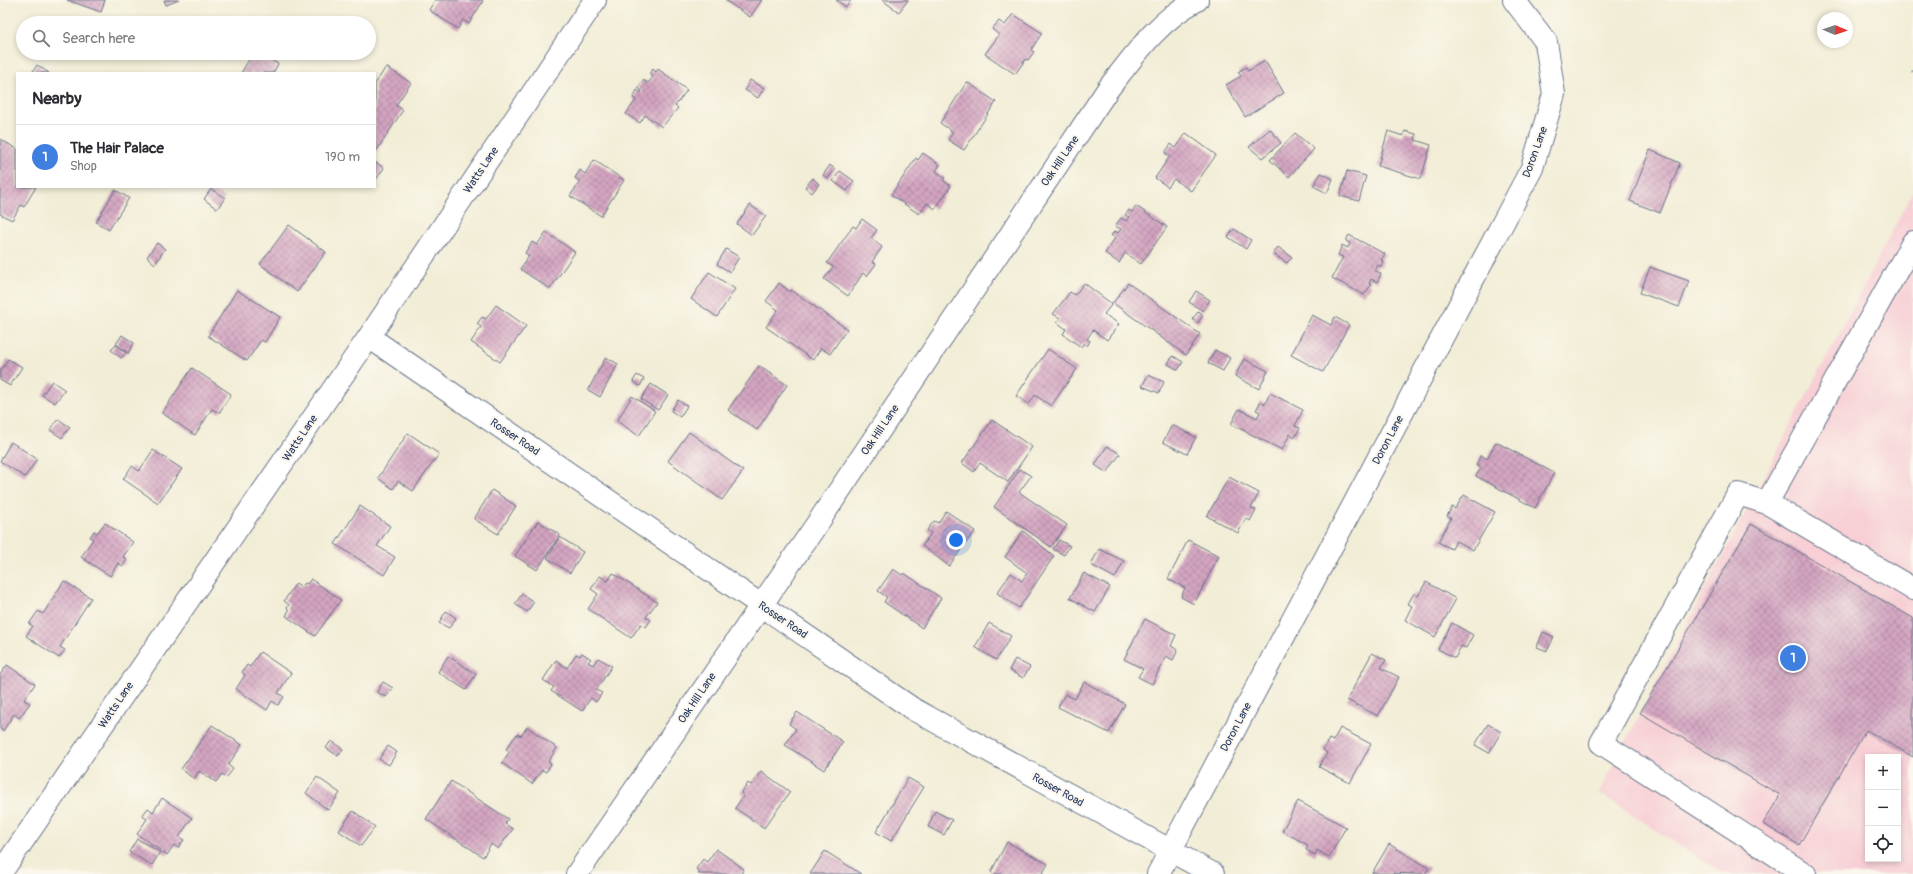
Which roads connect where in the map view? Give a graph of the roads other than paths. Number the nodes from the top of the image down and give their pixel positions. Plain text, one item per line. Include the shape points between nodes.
1 (595, 0) edge
2 (1197, 0) edge
3 (1514, 0) edge
4 (1913, 242) edge
5 (369, 337) junction
6 (1767, 503) junction
7 (1913, 589) edge
8 (761, 605) junction
9 (1170, 852) junction
10 (0, 874) edge
11 (577, 874) edge
12 (1158, 874) edge
13 (1213, 874) edge
14 (1805, 874) edge

1 - 5 street, Watts Lane
2 - 8 street, Oak Hill Lane via 1180,9 1151,34 1108,90
3 - 9 street, Doron Lane via 1546,42 1554,94 1532,168
4 - 6 street
5 - 8 street, Rosser Road
5 - 10 street, Watts Lane
6 - 7 street
6 - 14 street via 1738,494 1601,743
8 - 9 street, Rosser Road via 913,710
8 - 11 street, Oak Hill Lane
9 - 12 street, Doron Lane
9 - 13 street, Rosser Road

